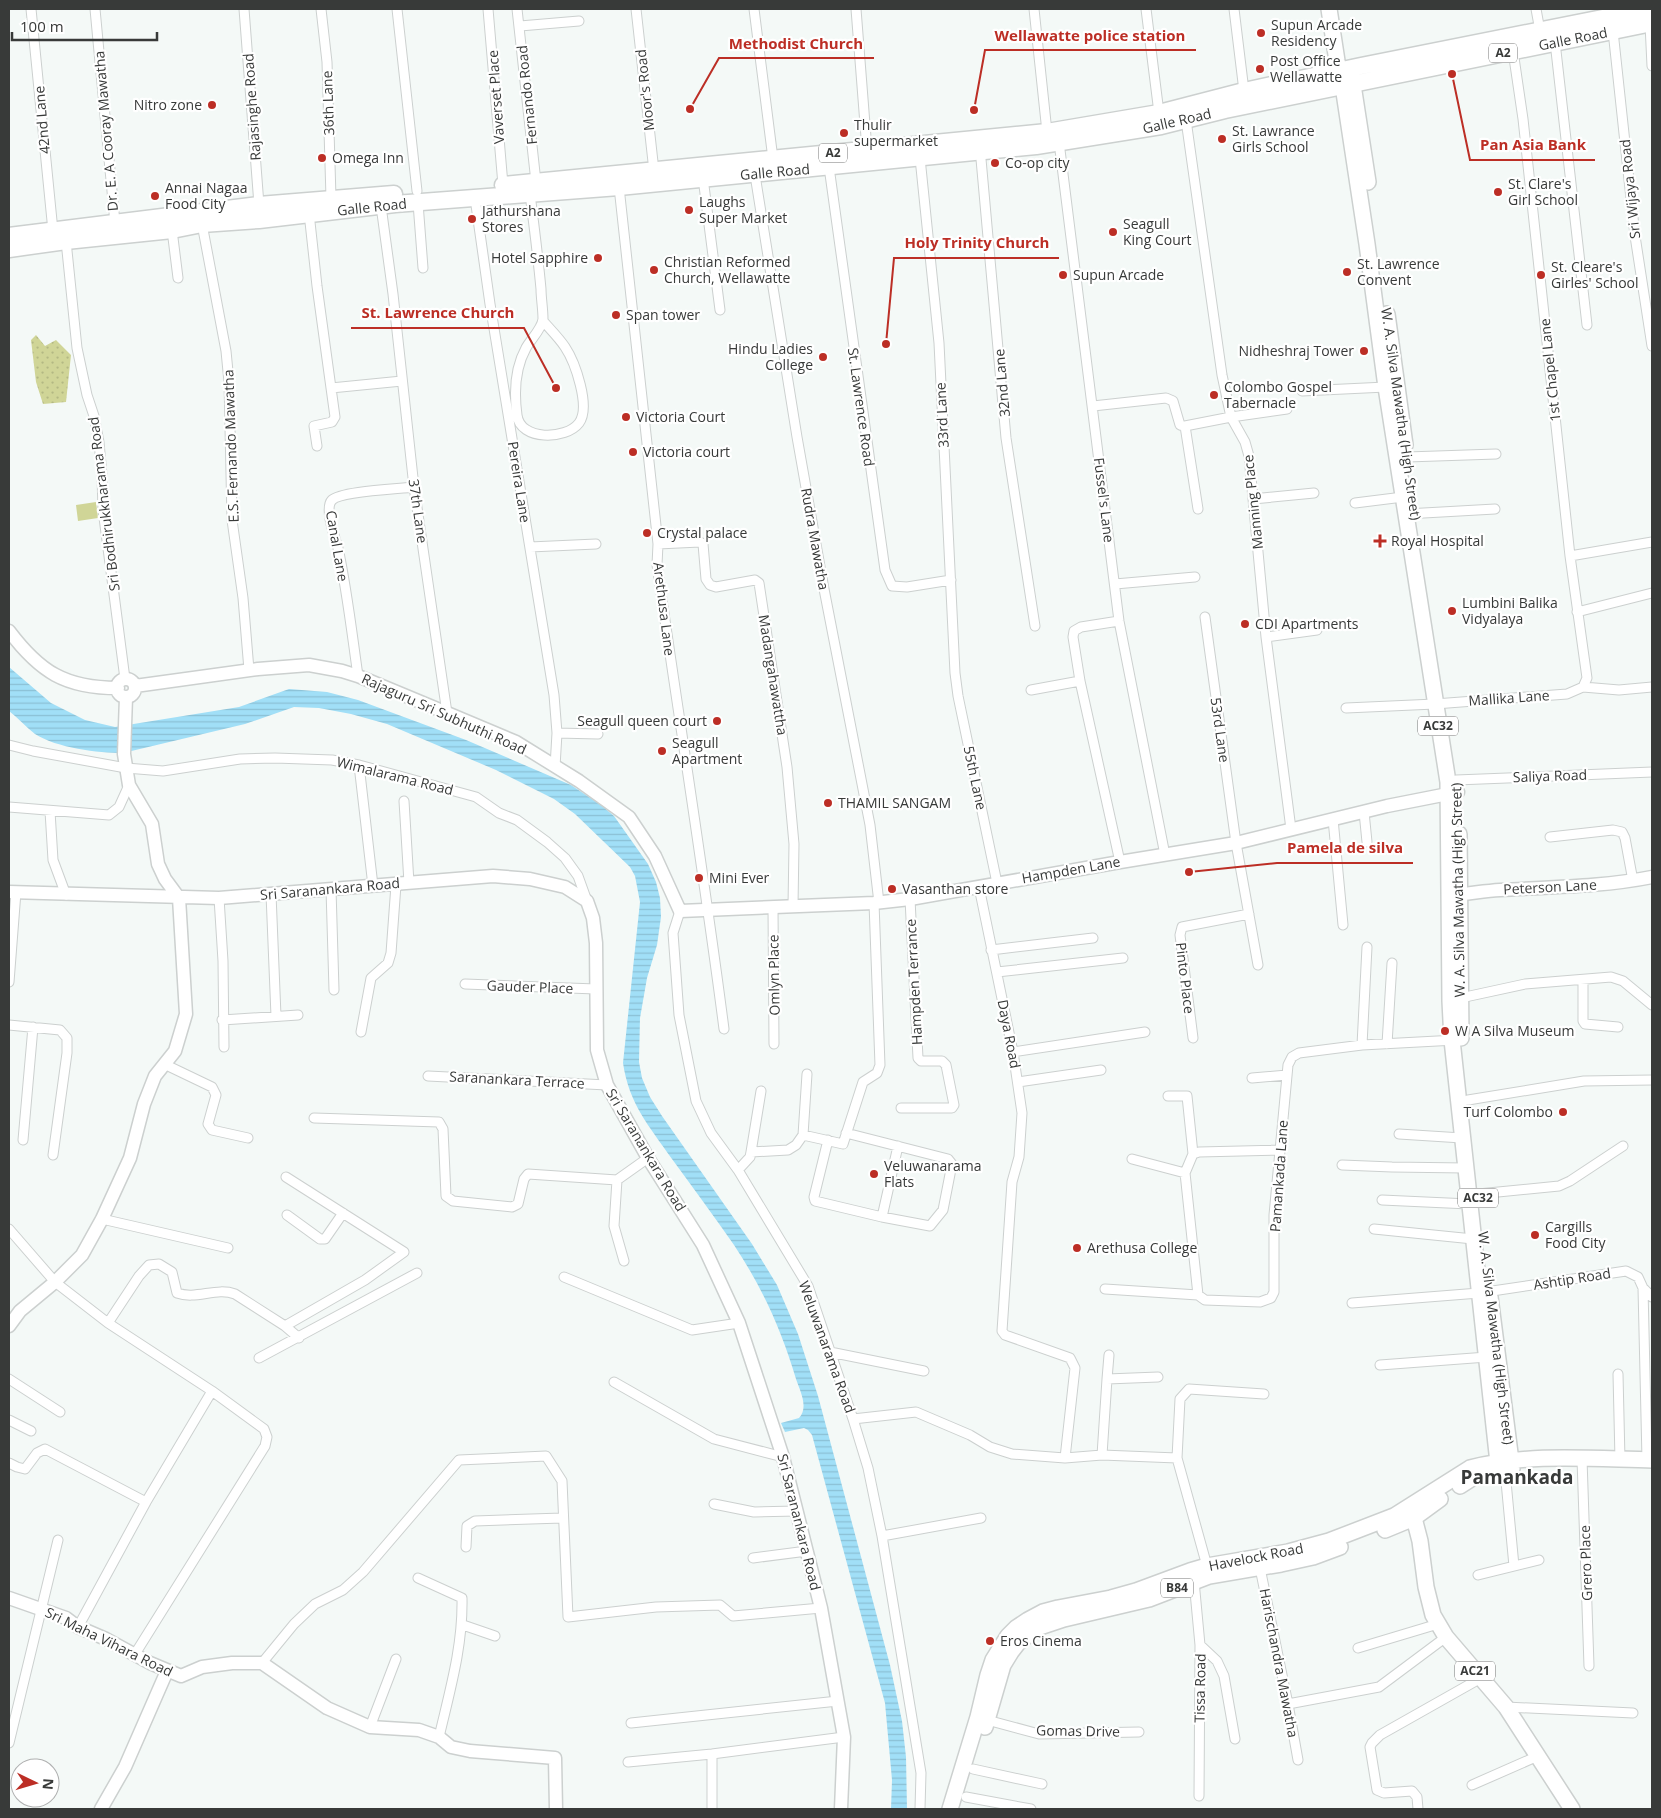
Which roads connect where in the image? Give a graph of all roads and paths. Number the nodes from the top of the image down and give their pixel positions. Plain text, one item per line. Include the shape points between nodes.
1 (32, 9) edge
2 (94, 9) edge
3 (244, 9) edge
4 (322, 9) edge
5 (397, 9) edge
6 (488, 9) edge
7 (518, 9) edge
8 (636, 9) edge
9 (754, 9) edge
10 (856, 9) edge
11 (1034, 9) edge
12 (1146, 9) edge
13 (1234, 9) edge
14 (1329, 9) edge
15 (1536, 9) edge
16 (1650, 19) edge
17 (579, 21) dead end
18 (520, 26) junction
19 (1540, 30) junction
20 (1613, 31) junction
21 (1555, 42) junction
22 (1513, 51) junction
23 (1652, 66) edge
24 (1347, 78) junction
25 (1244, 91) junction
26 (1160, 113) junction
27 (1186, 120) junction
28 (1053, 137) junction
29 (979, 146) junction
30 (867, 150) junction
31 (920, 158) junction
32 (773, 160) junction
33 (829, 167) junction
34 (654, 171) junction
35 (755, 175) junction
36 (703, 178) junction
37 (503, 185) junction
38 (568, 185) junction
39 (619, 187) junction
40 (533, 188) junction
41 (418, 197) junction
42 (331, 198) junction
43 (475, 198) junction
44 (259, 205) junction
45 (381, 206) junction
46 (309, 213) junction
47 (115, 223) junction
48 (202, 224) junction
49 (53, 230) junction
50 (172, 230) junction
51 (9, 236) edge
52 (66, 241) junction
53 (9, 249) edge
54 (423, 268) dead end
55 (178, 278) dead end
56 (720, 310) dead end
57 (543, 321) junction
58 (1587, 325) dead end
59 (1652, 346) edge
60 (402, 381) junction
61 (1386, 387) junction
62 (331, 388) junction
63 (1302, 391) dead end
64 (1093, 406) junction
65 (1287, 409) dead end
66 (1231, 417) junction
67 (1186, 426) junction
68 (317, 446) dead end
69 (1496, 454) dead end
70 (1407, 457) junction
71 (414, 487) junction
72 (1314, 493) dead end
73 (1403, 497) junction
74 (1253, 499) junction
75 (1355, 504) dead end
76 (1198, 509) dead end
77 (1495, 509) dead end
78 (1411, 513) junction
79 (1652, 542) edge
80 (596, 544) dead end
81 (658, 544) junction
82 (530, 547) junction
83 (1570, 556) junction
84 (1195, 577) dead end
85 (951, 580) junction
86 (1115, 584) junction
87 (1652, 593) edge
88 (1577, 612) junction
89 (1204, 617) dead end
90 (1119, 621) junction
91 (1035, 626) dead end
92 (9, 630) edge
93 (1317, 630) dead end
94 (1266, 637) junction
95 (250, 670) junction
96 (955, 672) joint
97 (358, 676) junction
98 (1080, 681) junction
99 (1652, 686) edge
100 (126, 688) junction
101 (1582, 688) junction
102 (1031, 690) dead end
103 (1439, 704) junction
104 (1346, 708) dead end
105 (447, 713) junction
106 (557, 733) junction
107 (598, 734) dead end
108 (9, 745) edge
109 (359, 765) junction
110 (555, 767) junction
111 (126, 768) junction
112 (1652, 772) edge
113 (129, 786) junction
114 (1453, 787) junction
115 (404, 802) dead end
116 (9, 807) edge
117 (50, 811) junction
118 (1364, 812) junction
119 (1333, 819) junction
120 (1291, 829) junction
121 (1550, 837) dead end
122 (1368, 842) dead end
123 (1236, 843) junction
124 (1165, 855) junction
125 (1120, 862) junction
126 (1652, 877) edge
127 (1633, 881) junction
128 (997, 883) junction
129 (403, 884) junction
130 (374, 886) junction
131 (979, 886) junction
132 (332, 889) junction
133 (12, 892) edge
134 (271, 894) junction
135 (66, 895) junction
136 (1454, 895) junction
137 (179, 898) junction
138 (219, 898) junction
139 (910, 899) junction
140 (587, 901) junction
141 (876, 903) junction
142 (773, 906) junction
143 (793, 906) junction
144 (708, 909) junction
145 (680, 911) junction
146 (1249, 914) junction
147 (1343, 925) dead end
148 (1093, 938) dead end
149 (1367, 947) dead end
150 (991, 950) junction
151 (1123, 958) dead end
152 (1392, 963) dead end
153 (1258, 965) dead end
154 (997, 972) junction
155 (1584, 980) junction
156 (9, 982) edge
157 (465, 984) dead end
158 (596, 989) junction
159 (334, 990) dead end
160 (1455, 999) junction
161 (1652, 1005) edge
162 (298, 1015) dead end
163 (276, 1016) junction
164 (222, 1020) junction
165 (9, 1026) edge
166 (33, 1027) junction
167 (1618, 1027) dead end
168 (724, 1029) dead end
169 (361, 1032) dead end
170 (1145, 1032) dead end
171 (1193, 1038) dead end
172 (1456, 1040) junction
173 (774, 1044) dead end
174 (1387, 1044) junction
175 (1362, 1045) junction
176 (224, 1047) dead end
177 (1012, 1052) junction
178 (164, 1064) junction
179 (1101, 1070) dead end
180 (807, 1074) dead end
181 (1287, 1075) junction
182 (428, 1076) dead end
183 (1252, 1078) dead end
184 (1652, 1080) edge
185 (1018, 1082) junction
186 (606, 1085) junction
187 (761, 1091) dead end
188 (1168, 1096) dead end
189 (1468, 1100) junction
190 (901, 1108) dead end
191 (314, 1118) dead end
192 (846, 1133) junction
193 (1399, 1134) dead end
194 (803, 1135) junction
195 (248, 1138) dead end
196 (1462, 1138) junction
197 (23, 1140) dead end
198 (828, 1140) junction
199 (898, 1146) junction
200 (1623, 1146) dead end
201 (1280, 1150) junction
202 (751, 1152) junction
203 (1192, 1154) junction
204 (53, 1155) dead end
205 (648, 1158) junction
206 (1132, 1159) dead end
207 (1342, 1165) dead end
208 (1465, 1168) junction
209 (738, 1170) junction
210 (1185, 1173) junction
211 (286, 1177) dead end
212 (617, 1180) junction
213 (1473, 1199) junction
214 (1382, 1200) dead end
215 (343, 1214) junction
216 (287, 1215) dead end
217 (882, 1217) junction
218 (102, 1219) junction
219 (9, 1229) edge
220 (1374, 1229) dead end
221 (1473, 1239) junction
222 (228, 1248) dead end
223 (624, 1261) dead end
224 (417, 1273) dead end
225 (564, 1278) dead end
226 (55, 1282) junction
227 (1643, 1288) junction
228 (1105, 1289) dead end
229 (1484, 1292) junction
230 (1198, 1295) junction
231 (1652, 1297) edge
232 (1352, 1303) dead end
233 (108, 1323) junction
234 (739, 1324) junction
235 (9, 1326) edge
236 (285, 1326) junction
237 (299, 1338) junction
238 (830, 1352) junction
239 (1109, 1355) dead end
240 (1487, 1357) junction
241 (259, 1358) dead end
242 (1380, 1365) dead end
243 (924, 1371) dead end
244 (1618, 1374) dead end
245 (1158, 1377) dead end
246 (9, 1379) edge
247 (1107, 1379) junction
248 (614, 1382) dead end
249 (212, 1391) junction
250 (1264, 1394) dead end
251 (60, 1412) dead end
252 (853, 1419) junction
253 (9, 1420) edge
254 (31, 1431) dead end
255 (1102, 1455) junction
256 (784, 1457) junction
257 (1066, 1458) junction
258 (1177, 1458) junction
259 (1620, 1460) junction
260 (9, 1463) edge
261 (1650, 1463) edge
262 (1582, 1464) junction
263 (1505, 1467) junction
264 (146, 1502) junction
265 (714, 1504) dead end
266 (797, 1511) junction
267 (1412, 1513) junction
268 (562, 1518) junction
269 (981, 1518) dead end
270 (882, 1536) junction
271 (58, 1540) dead end
272 (466, 1547) dead end
273 (807, 1551) junction
274 (753, 1558) dead end
275 (1539, 1560) dead end
276 (1207, 1566) junction
277 (1514, 1566) junction
278 (1260, 1568) junction
279 (1478, 1575) dead end
280 (418, 1578) dead end
281 (1194, 1581) junction
282 (9, 1598) edge
283 (821, 1608) junction
284 (41, 1609) junction
285 (463, 1625) junction
286 (78, 1627) junction
287 (1442, 1631) junction
288 (495, 1636) dead end
289 (1200, 1645) junction
290 (1358, 1648) dead end
291 (135, 1654) junction
292 (396, 1659) dead end
293 (262, 1663) junction
294 (1589, 1666) dead end
295 (167, 1671) junction
296 (1481, 1678) junction
297 (838, 1701) junction
298 (1288, 1704) junction
299 (1506, 1707) junction
300 (1633, 1713) dead end
301 (987, 1720) junction
302 (631, 1723) dead end
303 (370, 1727) junction
304 (1139, 1732) dead end
305 (844, 1736) junction
306 (439, 1737) junction
307 (1235, 1739) dead end
308 (9, 1743) edge
309 (712, 1754) junction
310 (1538, 1756) junction
311 (1298, 1760) dead end
312 (628, 1762) dead end
313 (973, 1769) junction
314 (1042, 1784) dead end
315 (1472, 1785) dead end
316 (1199, 1796) dead end
317 (963, 1803) edge
318 (101, 1809) edge
319 (556, 1809) edge
320 (712, 1809) edge
321 (841, 1809) edge
322 (920, 1809) edge
323 (950, 1809) edge
324 (1031, 1809) edge
325 (1418, 1809) edge
326 (1572, 1809) edge

1 - 49 street, 42nd Lane
2 - 47 street, Dr. E. A Cooray Mawatha
3 - 44 street, Rajasinghe Road
4 - 42 street, 36th Lane
5 - 41 street
6 - 37 street, Vaverset Place
7 - 18 street, Fernando Road
8 - 34 street, Moor's Road
9 - 32 street
10 - 30 street
11 - 28 street, Fussel's Lane
12 - 26 street
13 - 25 street
14 - 24 main road
15 - 19 street
16 - 19 highway, Galle Road / A2
16 - 20 highway, Galle Road / A2
16 - 23 street
17 - 18 street
18 - 40 street, Fernando Road
19 - 24 highway, Galle Road / A2
20 - 21 highway, Galle Road / A2
20 - 59 street, Sri Wijaya Road via 1635,236
21 - 22 highway, Galle Road / A2
21 - 58 street
22 - 24 highway, Galle Road / A2
22 - 83 street, 1st Chapel Lane
24 - 25 highway, Galle Road / A2
24 - 27 highway, Galle Road / A2
24 - 61 main road, W. A. Silva Mawatha (High Street) / AC32
24 - 70 main road, W. A. Silva Mawatha (High Street) / AC32
25 - 26 highway, Galle Road / A2
26 - 28 highway, Galle Road / A2
27 - 28 highway, Galle Road / A2 via 1127,132
27 - 66 street, Manning Place via 1222,375
28 - 29 highway, Galle Road / A2
28 - 64 street, Fussel's Lane
29 - 30 highway, Galle Road / A2
29 - 31 highway, Galle Road / A2
29 - 91 street, 32nd Lane via 1006,438
30 - 32 highway, Galle Road / A2
31 - 33 highway, Galle Road / A2
31 - 85 street, 33rd Lane via 939,343
32 - 34 highway, Galle Road / A2
33 - 35 highway, Galle Road / A2
33 - 85 street, St. Lawrence Road via 885,570 892,586 907,587
34 - 38 highway, Galle Road / A2
35 - 36 highway, Galle Road / A2
35 - 141 street, Rudra Mawatha via 797,437 870,826
36 - 39 highway, Galle Road / A2
36 - 56 street
37 - 40 highway, Galle Road / A2
37 - 41 highway, Galle Road / A2
38 - 39 highway, Galle Road / A2
38 - 40 highway, Galle Road / A2
39 - 81 street, Arethusa Lane
40 - 43 highway, Galle Road / A2
40 - 57 street, Fernando Road
41 - 42 highway, Galle Road / A2
41 - 43 highway, Galle Road / A2
41 - 45 highway, Galle Road / A2
41 - 54 street
42 - 44 highway, Galle Road / A2
43 - 82 street, Pereira Lane
44 - 47 highway, Galle Road / A2
45 - 46 highway, Galle Road / A2
45 - 60 street, 37th Lane
46 - 48 highway, Galle Road / A2
46 - 62 street
47 - 49 highway, Galle Road / A2
48 - 50 highway, Galle Road / A2
48 - 95 street, E.S. Fernando Mawatha via 226,351 230,391 232,512
49 - 51 highway, Galle Road / A2
50 - 52 highway, Galle Road / A2
50 - 55 street
52 - 53 highway, Galle Road / A2
52 - 100 street, Sri Bodhirukkharama Road via 77,348 99,442 103,510
57 - 57 street via 525,350 517,379 518,422 524,429 541,435 562,434 578,425 583,418 582,394 578,374 565,347
60 - 62 street
60 - 71 street, 37th Lane
61 - 63 street
61 - 73 main road, W. A. Silva Mawatha (High Street) / AC32
62 - 68 street via 335,416 332,422 314,426
64 - 67 street via 1166,398 1173,402 1177,421
64 - 86 street, Fussel's Lane
65 - 66 street
66 - 67 street
66 - 74 street, Manning Place via 1249,456
67 - 76 street
69 - 70 street
70 - 78 main road, W. A. Silva Mawatha (High Street) / AC32
71 - 97 street, Canal Lane via 347,494 332,499 329,504
71 - 105 street, 37th Lane
72 - 74 street
73 - 75 street
73 - 78 main road, W. A. Silva Mawatha (High Street) / AC32
74 - 94 street, Manning Place
77 - 78 street
78 - 103 main road, W. A. Silva Mawatha (High Street) / AC32
79 - 83 street
80 - 82 street
81 - 143 street, Madangahawattha via 703,544 706,579 710,585 716,587 755,580 759,583 788,767 794,844
81 - 144 street, Arethusa Lane via 659,574
82 - 106 street, Pereira Lane
83 - 88 street, 1st Chapel Lane
84 - 86 street
85 - 96 street, 33rd Lane
86 - 90 street, Fussel's Lane
87 - 88 street
88 - 101 street, 1st Chapel Lane via 1587,678
89 - 123 street, 53rd Lane
90 - 98 street via 1074,631
90 - 124 street, Fussel's Lane
92 - 100 street, Rajaguru Sri Subhuthi Road via 20,645 58,678 89,687
93 - 94 street
94 - 120 street, Manning Place
95 - 97 street, Rajaguru Sri Subhuthi Road via 309,665
95 - 100 street, Rajaguru Sri Subhuthi Road
96 - 128 street, 55th Lane
97 - 105 street, Rajaguru Sri Subhuthi Road
98 - 102 street
98 - 125 street
99 - 101 street, Mallika Lane via 1619,690
100 - 111 street
101 - 103 street, Mallika Lane via 1567,694
103 - 104 street, Mallika Lane
103 - 114 main road, W. A. Silva Mawatha (High Street) / AC32
105 - 110 street, Rajaguru Sri Subhuthi Road via 516,742
106 - 107 street
106 - 110 street, Pereira Lane
108 - 111 street, Wimalarama Road
109 - 111 street, Wimalarama Road via 332,760 275,758 240,759 163,771
109 - 130 street
109 - 140 street, Wimalarama Road via 476,797 499,813 517,820 565,858 578,876
110 - 145 street, Rajaguru Sri Subhuthi Road via 630,817 655,856
111 - 113 street
112 - 114 street, Saliya Road
113 - 117 street via 119,807 109,815
113 - 137 street via 152,824 158,864 164,879
114 - 118 street, Hampden Lane
114 - 136 main road, W. A. Silva Mawatha (High Street) / AC32
115 - 129 street
116 - 117 street
117 - 135 street via 52,860
118 - 119 street, Hampden Lane
118 - 122 street
119 - 120 street, Hampden Lane
119 - 147 street
120 - 123 street, Hampden Lane
121 - 127 street via 1614,830 1622,832
123 - 124 street, Hampden Lane
123 - 146 street
124 - 125 street, Hampden Lane
125 - 128 street, Hampden Lane
126 - 127 street, Peterson Lane
127 - 136 street, Peterson Lane
128 - 131 street, Hampden Lane
129 - 130 street, Sri Saranankara Road
129 - 140 street, Sri Saranankara Road via 493,876 530,879 565,887
129 - 169 street via 391,953 388,963 371,978
130 - 132 street, Sri Saranankara Road
131 - 139 street, Hampden Lane
131 - 150 street, Daya Road
132 - 134 street, Sri Saranankara Road
132 - 159 street
133 - 135 street, Sri Saranankara Road
133 - 156 street
134 - 138 street, Sri Saranankara Road
134 - 163 street
135 - 137 street, Sri Saranankara Road
136 - 160 main road, W. A. Silva Mawatha (High Street) / AC32
137 - 138 street, Sri Saranankara Road
137 - 178 street via 186,1014 175,1051
138 - 164 street
139 - 141 street, Hampden Lane
139 - 190 street, Hampden Terrance via 918,1058 946,1065 954,1105 952,1108
140 - 158 street, Sri Saranankara Road via 596,943
141 - 143 street, Hampden Lane
141 - 192 street, Rudra Mawatha via 880,1065 877,1073 862,1082
142 - 143 street, Hampden Lane
142 - 144 street, Hampden Lane
142 - 173 street, Omlyn Place
144 - 145 street, Hampden Lane
144 - 168 street, Arethusa Lane
145 - 209 street, Weluwanarama Road via 673,933 679,1015 696,1101 710,1133
146 - 153 street
146 - 171 street, Pinto Place via 1182,928 1180,935
148 - 150 street
149 - 175 street
150 - 154 street, Daya Road
151 - 154 street
152 - 174 street
154 - 177 street, Daya Road
155 - 160 street via 1525,984
155 - 161 street via 1611,977 1623,981
155 - 167 street via 1583,1020 1586,1024
157 - 158 street, Gauder Place
158 - 186 street, Sri Saranankara Road via 597,1050
160 - 172 main road, W. A. Silva Mawatha (High Street) / AC32
162 - 163 street
163 - 164 street
164 - 176 street
165 - 166 street
166 - 197 street
166 - 204 street via 60,1030 67,1038
170 - 177 street
172 - 174 street, Pamankada Lane
172 - 189 main road, W. A. Silva Mawatha (High Street) / AC32
172 - 196 main road, W. A. Silva Mawatha (High Street) / AC32
174 - 175 street, Pamankada Lane
175 - 181 street, Pamankada Lane via 1300,1053 1292,1057
177 - 185 street, Daya Road
178 - 195 street via 212,1087 216,1095 208,1124 212,1130
178 - 218 street via 155,1076 130,1158
179 - 185 street
180 - 194 street
181 - 183 street
181 - 201 street, Pamankada Lane
182 - 186 street, Saranankara Terrace
184 - 189 street via 1584,1081
185 - 257 street, Daya Road via 1022,1113 1012,1182 1002,1331 1005,1335 1070,1358 1073,1363
186 - 205 street, Sri Saranankara Road
187 - 202 street
188 - 203 street via 1187,1096
189 - 213 main road, W. A. Silva Mawatha (High Street) / AC32
191 - 212 street via 439,1122 443,1129 446,1196 453,1201 512,1207 518,1204 528,1174
192 - 198 street via 843,1144
192 - 199 street
193 - 196 street
194 - 198 street
194 - 202 street via 788,1150
196 - 208 main road, W. A. Silva Mawatha (High Street) / AC32
198 - 217 street via 815,1201
199 - 217 street
199 - 217 street via 948,1159 952,1164 943,1210 930,1226
200 - 213 street via 1559,1186
201 - 203 street
201 - 230 street, Pamankada Lane via 1274,1214 1274,1292 1271,1298 1260,1302 1214,1301
202 - 209 street
203 - 210 street
205 - 212 street
205 - 234 street, Sri Saranankara Road via 703,1245
206 - 210 street
207 - 208 street
208 - 213 main road, W. A. Silva Mawatha (High Street) / AC32
209 - 238 street, Weluwanarama Road via 808,1286
210 - 230 street
211 - 215 street
212 - 223 street via 614,1226
213 - 214 street
213 - 221 main road, W. A. Silva Mawatha (High Street) / AC32
213 - 229 main road, W. A. Silva Mawatha (High Street) / AC32
215 - 216 street via 325,1238 320,1239
215 - 236 street via 404,1252 365,1280
218 - 222 street
218 - 226 street via 82,1255
219 - 226 street
220 - 221 street
221 - 229 main road, W. A. Silva Mawatha (High Street) / AC32
224 - 237 street
225 - 234 street via 692,1330
226 - 233 street
226 - 235 street via 20,1311
227 - 229 street, Ashtip Road via 1638,1277 1626,1271
227 - 231 street, Ashtip Road
227 - 261 street
228 - 230 street, Pamankada Lane
229 - 232 street, Ashtip Road
229 - 240 main road, W. A. Silva Mawatha (High Street) / AC32
229 - 263 main road, W. A. Silva Mawatha (High Street) / AC32
233 - 236 street via 139,1276 152,1264 159,1264 172,1272 177,1293 198,1295 226,1290
233 - 249 street
234 - 256 street, Sri Saranankara Road
236 - 237 street
237 - 241 street
238 - 243 street
238 - 252 street, Weluwanarama Road
239 - 247 street
240 - 242 street
240 - 263 main road, W. A. Silva Mawatha (High Street) / AC32
244 - 259 street
245 - 247 street
246 - 251 street
247 - 255 street
248 - 256 street via 714,1439
249 - 264 street
249 - 291 street via 264,1429 267,1436 265,1446
250 - 258 street via 1189,1389 1180,1399
252 - 257 street via 916,1412 1012,1454
252 - 270 street, Weluwanarama Road via 868,1468
253 - 254 street
255 - 257 street
255 - 258 street
256 - 266 street, Sri Saranankara Road
258 - 276 street
259 - 261 main road, Havelock Road / B84
259 - 262 main road, Havelock Road / B84
260 - 264 street via 25,1468 45,1449
261 - 262 main road, Havelock Road / B84
262 - 263 main road, Havelock Road / B84
262 - 294 street, Grero Place
263 - 267 main road, Havelock Road / B84 via 1474,1477
263 - 277 street
264 - 286 street
265 - 266 street via 754,1512
266 - 273 street, Sri Saranankara Road
267 - 276 main road, Havelock Road / B84 via 1394,1516 1329,1541 1288,1552
267 - 278 main road, Havelock Road / B84 via 1313,1556
267 - 287 main road, AC21 via 1420,1541 1428,1596
268 - 272 street via 475,1521 467,1526
268 - 283 street via 568,1617 720,1605 733,1616
268 - 293 street via 562,1481 546,1456 460,1460 363,1572 343,1590 315,1604
269 - 270 street
270 - 322 street, Weluwanarama Road via 921,1773
271 - 284 street
273 - 274 street
273 - 283 street, Sri Saranankara Road
275 - 277 street
276 - 323 main road, Havelock Road / B84 via 1136,1592 1043,1612 1016,1628 1008,1636 988,1675
277 - 279 street
278 - 281 main road, Havelock Road / B84
278 - 298 street, Harischandra Mawatha
280 - 285 street via 462,1598
281 - 289 street, Tissa Road
281 - 301 main road, Havelock Road / B84 via 1149,1599 1037,1628 1011,1652
282 - 284 street, Sri Maha Vihara Road
283 - 297 street, Sri Saranankara Road
284 - 286 street, Sri Maha Vihara Road via 66,1618
284 - 308 street
285 - 288 street
285 - 306 street
286 - 291 street, Sri Maha Vihara Road
287 - 290 street
287 - 296 main road, AC21
287 - 298 street via 1379,1687
289 - 307 street via 1217,1661 1224,1676
289 - 316 street, Tissa Road
291 - 295 street, Sri Maha Vihara Road
292 - 303 street
293 - 295 street, Sri Maha Vihara Road via 202,1667 181,1676
293 - 303 street via 327,1708
295 - 318 street via 125,1767
296 - 299 main road, AC21
296 - 325 street via 1380,1735 1372,1743 1370,1748 1377,1790 1384,1793 1412,1791 1418,1797
297 - 302 street
297 - 305 street, Sri Saranankara Road
298 - 311 street, Harischandra Mawatha
299 - 300 street
299 - 310 main road, AC21
301 - 304 street, Gomas Drive via 1039,1734
301 - 313 main road, Havelock Road / B84
303 - 306 street via 419,1730
305 - 309 street
305 - 321 street, Sri Saranankara Road
306 - 319 street via 450,1747 470,1751 554,1758
309 - 312 street
309 - 320 street
310 - 315 street
310 - 326 main road, AC21
313 - 314 street
313 - 317 main road, Havelock Road / B84
317 - 324 street

